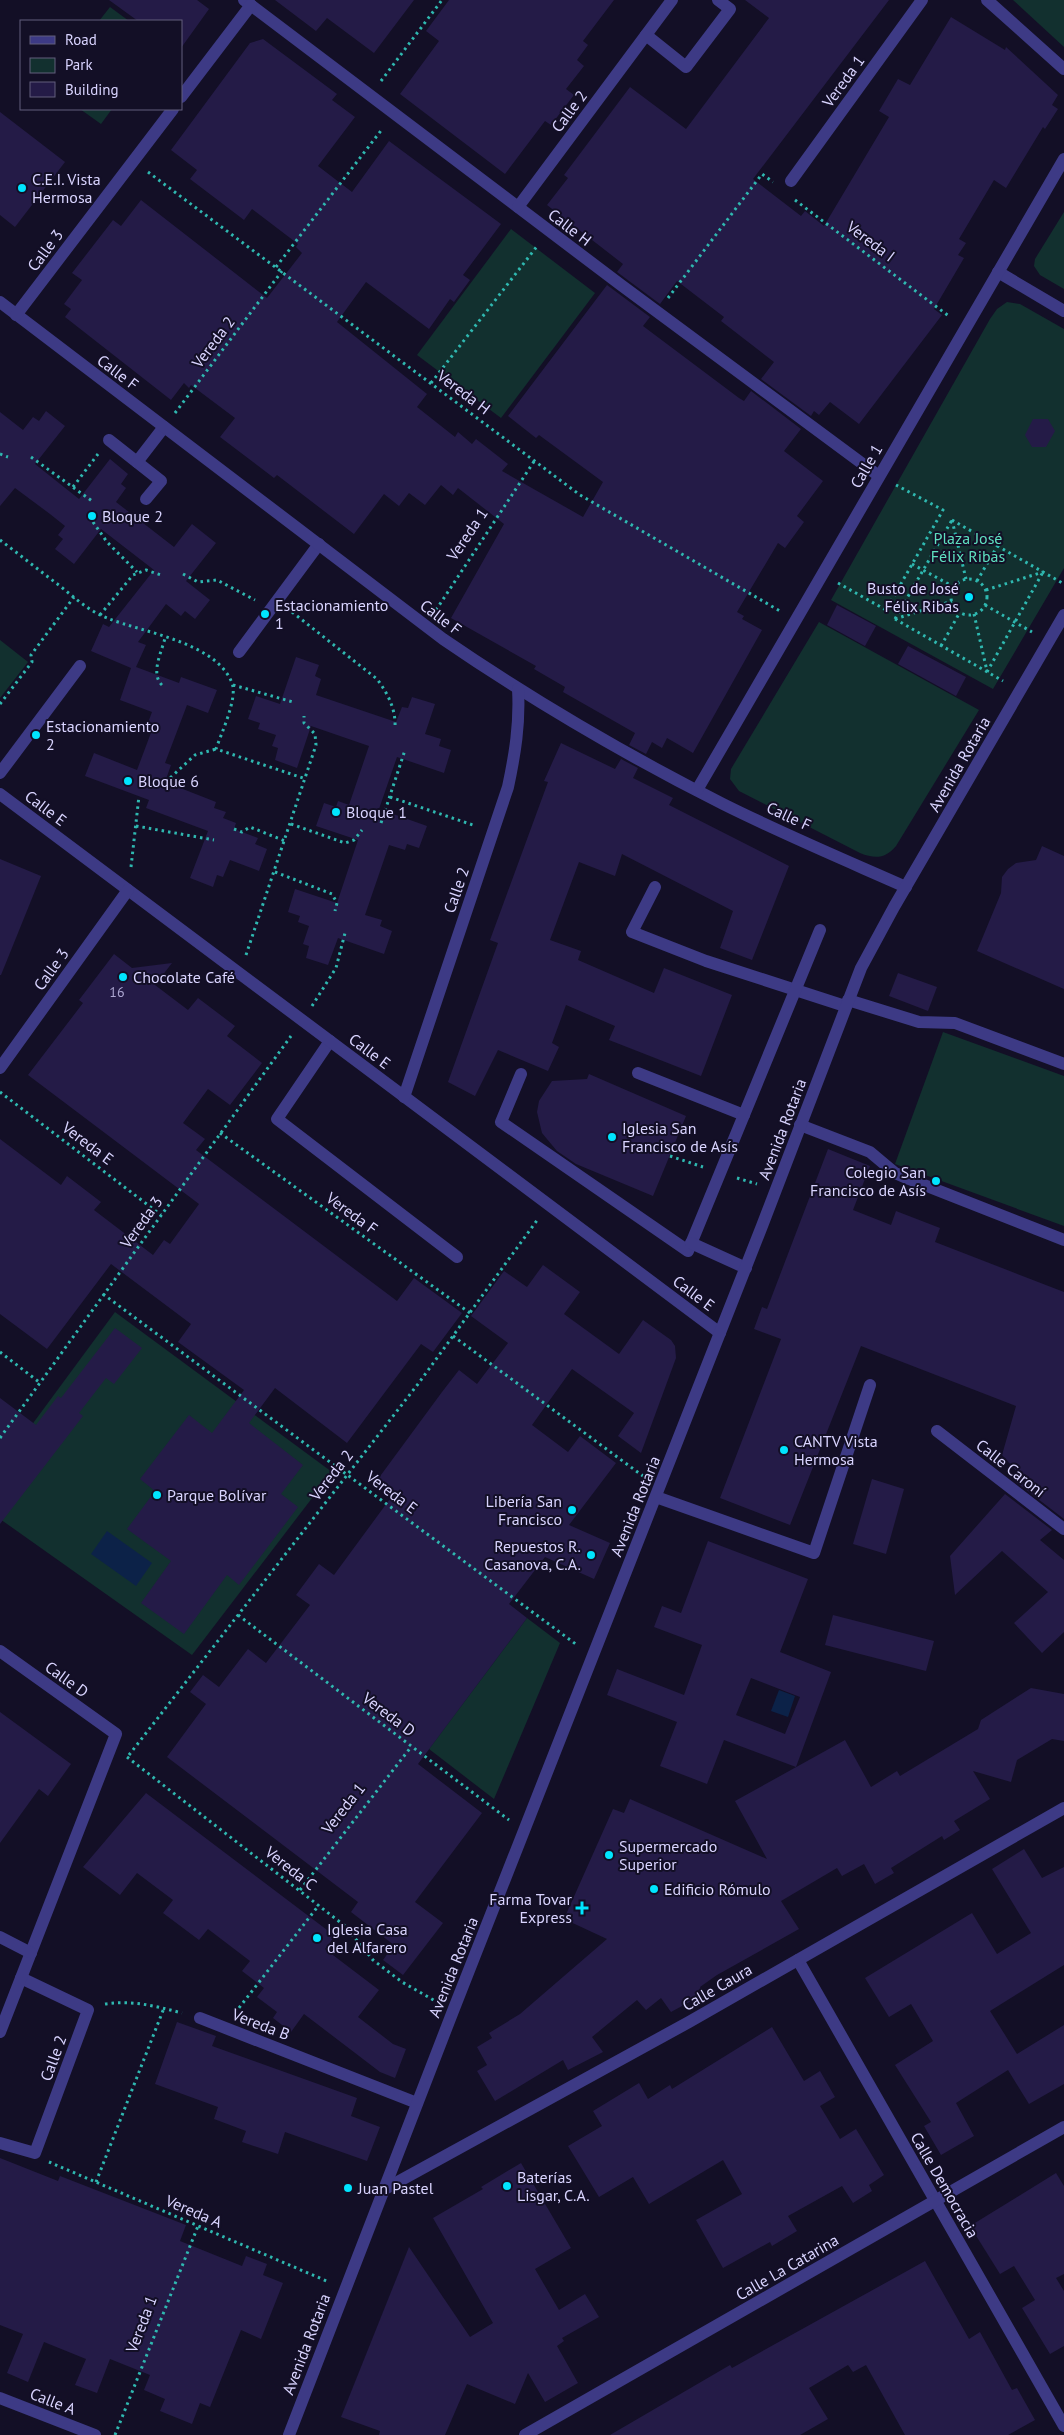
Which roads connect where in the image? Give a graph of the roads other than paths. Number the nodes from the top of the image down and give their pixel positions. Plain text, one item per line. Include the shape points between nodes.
1 (672, 0) edge
2 (718, 0) edge
3 (922, 0) edge
4 (987, 0) edge
5 (247, 3) edge
6 (646, 35) junction
7 (1064, 70) edge
8 (182, 96) edge
9 (171, 110) edge
10 (1064, 159) edge
11 (791, 181) dead end
12 (518, 207) junction
13 (998, 272) junction
14 (0, 302) edge
15 (1064, 311) edge
16 (16, 315) junction
17 (164, 427) junction
18 (109, 440) road end
19 (137, 462) junction
20 (880, 476) junction
21 (146, 499) dead end
22 (319, 544) junction
23 (1064, 615) edge
24 (239, 652) dead end
25 (80, 666) dead end
26 (518, 689) junction
27 (0, 774) edge
28 (697, 790) junction
29 (0, 794) edge
30 (655, 887) dead end
31 (906, 887) junction
32 (128, 890) junction
33 (820, 930) dead end
34 (795, 990) junction
35 (847, 1003) junction
36 (330, 1041) junction
37 (1064, 1064) edge
38 (0, 1068) edge
39 (638, 1073) dead end
40 (521, 1074) dead end
41 (404, 1097) junction
42 (744, 1115) junction
43 (800, 1125) junction
44 (1064, 1240) edge
45 (691, 1243) junction
46 (457, 1257) dead end
47 (746, 1268) junction
48 (720, 1333) junction
49 (870, 1385) dead end
50 (937, 1432) dead end
51 (658, 1492) junction
52 (1064, 1529) edge
53 (0, 1651) edge
54 (1064, 1808) edge
55 (0, 1937) edge
56 (31, 1953) junction
57 (798, 1960) junction
58 (21, 1978) junction
59 (200, 2018) road end
60 (0, 2032) edge
61 (417, 2103) junction
62 (1064, 2127) edge
63 (0, 2143) edge
64 (383, 2190) junction
65 (935, 2200) junction
66 (0, 2398) edge
67 (1064, 2426) edge
68 (95, 2435) edge
69 (289, 2435) edge
70 (525, 2435) edge

1 - 6 street, Calle 2
2 - 6 street via 730,10 686,68
3 - 11 street, Vereda 1
4 - 7 street
5 - 8 street
5 - 12 street, Calle H
6 - 12 street, Calle 2
9 - 16 street, Calle 3
10 - 13 street, Calle 1
12 - 20 street, Calle H
13 - 15 street
13 - 20 street, Calle 1
14 - 16 street, Calle F
16 - 17 street, Calle F
17 - 19 street
17 - 22 street, Calle F
18 - 19 street
19 - 21 street via 161,481
20 - 28 street, Calle 1
22 - 24 street
22 - 26 street, Calle F via 425,626
23 - 31 street, Avenida Rotaria
25 - 27 street
26 - 28 street, Calle F
26 - 41 street, Calle 2 via 518,741 508,787
28 - 31 street, Calle F
29 - 32 street, Calle E
30 - 34 street via 632,932 706,961
31 - 35 street, Avenida Rotaria via 872,946
32 - 36 street, Calle E
32 - 38 street, Calle 3
33 - 34 street
34 - 35 street
34 - 42 street
35 - 37 street via 919,1022 955,1023
35 - 43 street, Avenida Rotaria
36 - 41 street, Calle E
36 - 46 street via 277,1119
39 - 42 street
40 - 45 street via 501,1122 688,1251
41 - 48 street, Calle E
42 - 45 street
43 - 44 street via 870,1152 895,1173
43 - 47 street, Avenida Rotaria
45 - 47 street
47 - 48 street, Avenida Rotaria
48 - 51 street, Avenida Rotaria
49 - 51 street via 814,1553
50 - 52 street, Calle Caroní
51 - 61 street, Avenida Rotaria
53 - 56 street, Calle D via 114,1739
54 - 57 street, Calle Caura
55 - 56 street
56 - 58 street
57 - 64 street, Calle Caura
57 - 65 street, Calle Democracia
58 - 60 street
58 - 63 street, Calle 2 via 88,2010 35,2153
59 - 61 street, Vereda B
61 - 64 street, Avenida Rotaria
62 - 65 street, Calle La Catarina
64 - 69 street, Avenida Rotaria
65 - 67 street, Calle Democracia
65 - 70 street, Calle La Catarina
66 - 68 street, Calle A

